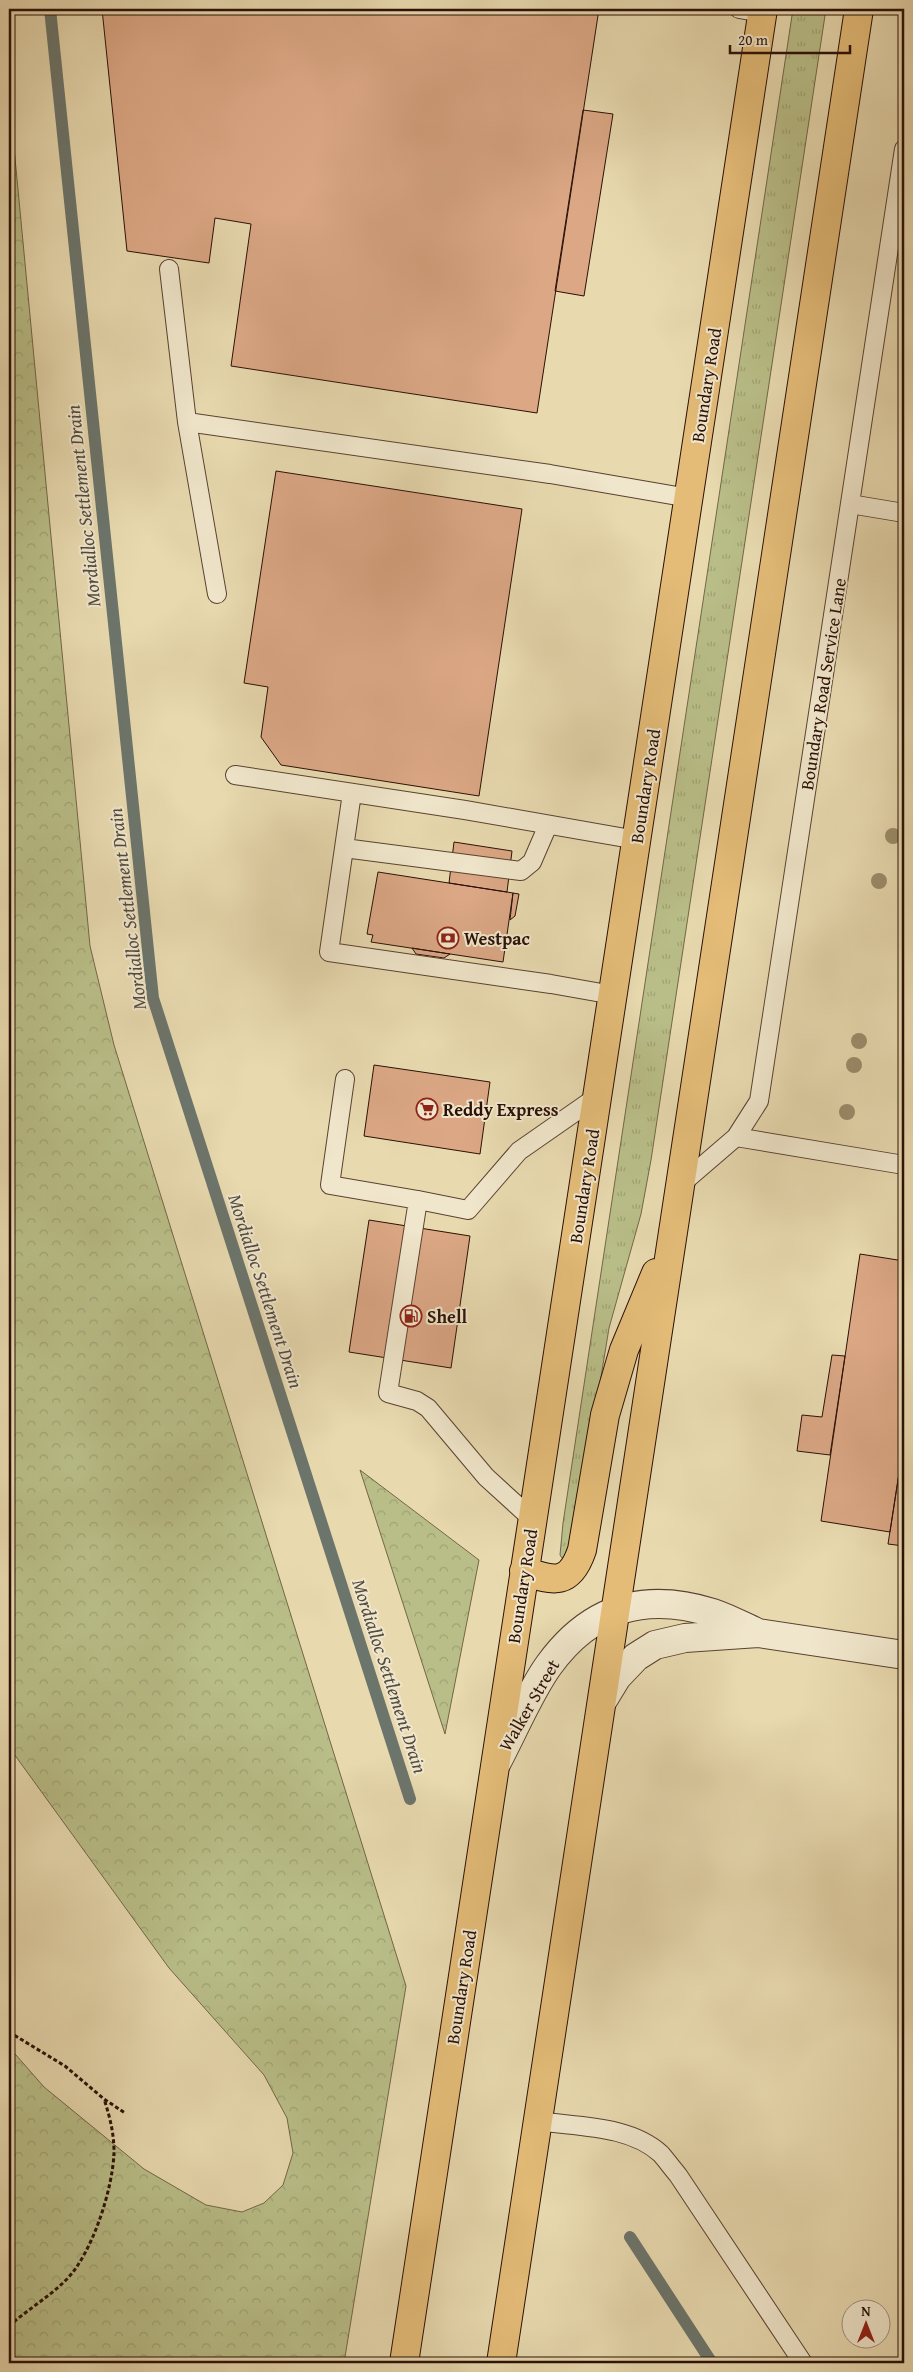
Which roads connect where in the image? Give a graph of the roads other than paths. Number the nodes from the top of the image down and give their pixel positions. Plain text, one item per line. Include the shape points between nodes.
1 (859, 9) edge
2 (754, 10) edge
3 (904, 149) edge
4 (170, 269) dead end
5 (187, 422) junction
6 (689, 498) junction
7 (850, 504) junction
8 (904, 513) edge
9 (217, 594) dead end
10 (235, 774) dead end
11 (352, 792) junction
12 (548, 825) junction
13 (637, 840) junction
14 (344, 848) junction
15 (613, 995) junction
16 (345, 1079) dead end
17 (598, 1096) junction
18 (736, 1137) junction
19 (904, 1166) edge
20 (679, 1186) junction
21 (418, 1200) junction
22 (672, 1235) junction
23 (532, 1518) junction
24 (524, 1571) junction
25 (617, 1609) junction
26 (758, 1633) junction
27 (904, 1655) edge
28 (603, 1700) junction
29 (494, 1766) junction
30 (538, 2121) junction
31 (404, 2363) edge
32 (501, 2363) edge
33 (803, 2363) edge

1 - 20 main road
2 - 6 main road, Boundary Road
3 - 7 lane, Boundary Road Service Lane
4 - 5 lane
5 - 6 lane via 550,474
5 - 9 lane
6 - 13 main road, Boundary Road
7 - 8 lane
7 - 18 lane, Boundary Road Service Lane via 763,1081 759,1101
10 - 11 lane
11 - 12 lane
11 - 14 lane
12 - 13 lane
12 - 14 lane via 532,862 521,871 513,872
13 - 15 main road, Boundary Road
14 - 15 lane via 328,952
15 - 17 main road, Boundary Road
16 - 21 lane via 330,1185
17 - 21 lane via 519,1151 468,1210
17 - 23 main road, Boundary Road
18 - 19 lane
18 - 20 lane, Boundary Road Service Lane
20 - 22 main road
21 - 23 lane via 388,1393 417,1401 428,1408 486,1477
22 - 24 main road via 624,1350 605,1415 582,1550 576,1568 556,1579
22 - 25 main road
23 - 24 main road, Boundary Road
24 - 29 main road, Boundary Road
25 - 26 street, Walker Street via 651,1602 684,1606 714,1613
25 - 28 main road
25 - 29 street, Walker Street via 588,1625 570,1640 549,1666
26 - 27 street, Walker Street
26 - 28 street, Walker Street via 684,1638 655,1645 636,1657 617,1677
28 - 30 main road
29 - 31 main road, Boundary Road
30 - 32 main road
30 - 33 lane via 628,2135 660,2154 678,2175

